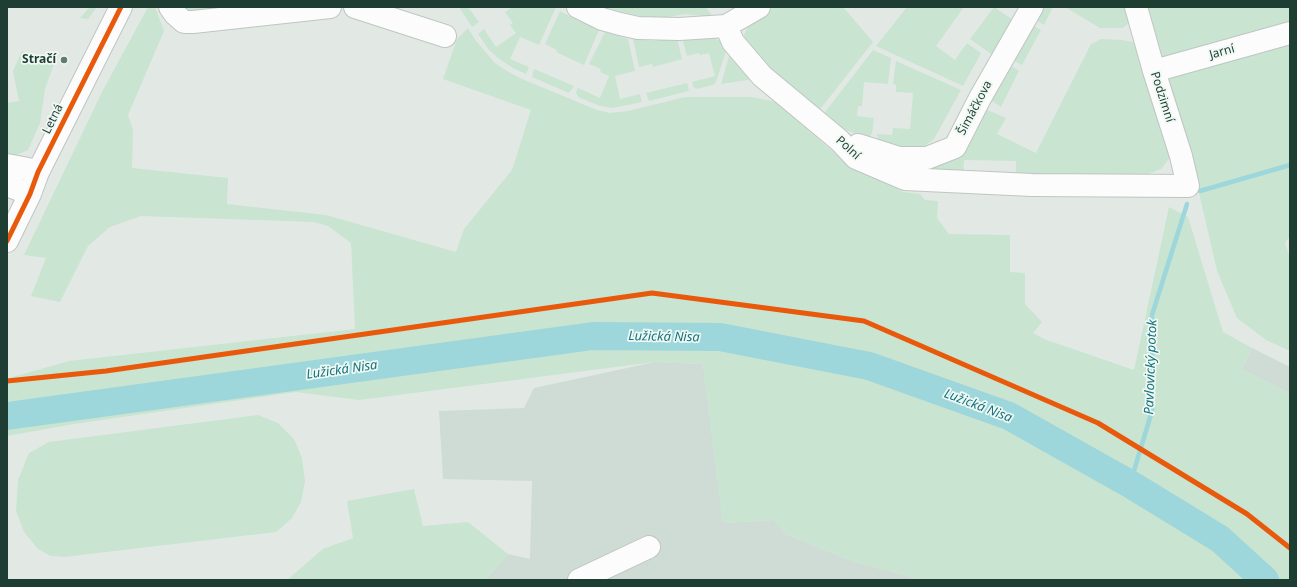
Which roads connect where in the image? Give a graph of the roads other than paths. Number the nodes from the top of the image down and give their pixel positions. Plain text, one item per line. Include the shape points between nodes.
1 (121, 7) edge
2 (170, 7) edge
3 (330, 7) edge
4 (355, 7) edge
5 (578, 7) edge
6 (759, 7) edge
7 (1032, 7) edge
8 (1136, 7) edge
9 (726, 26) junction
10 (1290, 33) edge
11 (445, 36) dead end
12 (1154, 71) junction
13 (839, 140) junction
14 (7, 165) edge
15 (38, 172) junction
16 (7, 185) edge
17 (1188, 186) joint
18 (30, 194) junction
19 (10, 233) edge
20 (649, 547) dead end
21 (579, 580) edge

1 - 15 street, Letná
2 - 3 street via 184,22
4 - 11 street
5 - 9 street via 605,20 638,28
6 - 9 street
7 - 13 street, Šimáčkova via 955,147 927,158 899,158
8 - 12 street, Podzimní
9 - 13 street, Polní via 732,42 762,76
10 - 12 street, Jarní
12 - 17 street, Podzimní
13 - 17 street, Polní via 856,158 905,179 1032,185
14 - 15 street
15 - 18 street, Letná
16 - 18 street
18 - 19 street, Letná
20 - 21 street

